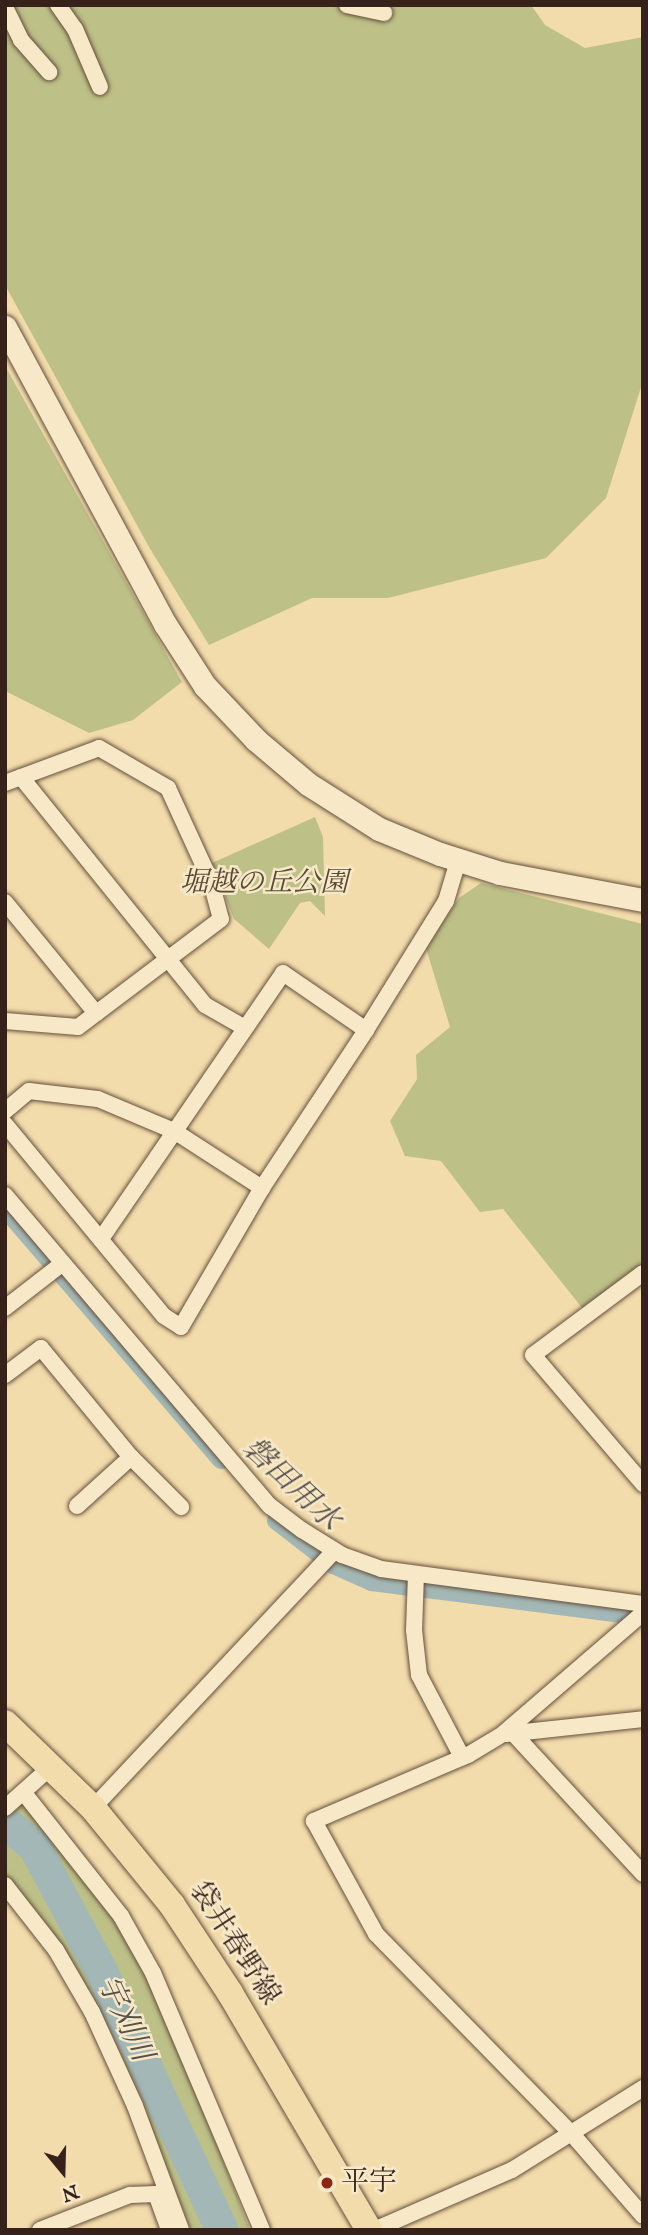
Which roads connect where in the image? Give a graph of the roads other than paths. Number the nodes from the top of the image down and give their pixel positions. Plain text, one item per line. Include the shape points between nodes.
1 (58, 5) edge
2 (346, 5) edge
3 (5, 7) edge
4 (384, 13) dead end
5 (50, 72) dead end
6 (100, 87) dead end
7 (5, 327) edge
8 (13, 780) edge
9 (458, 861) junction
10 (643, 900) edge
11 (5, 902) edge
12 (170, 958) junction
13 (96, 1013) junction
14 (5, 1021) edge
15 (245, 1028) junction
16 (366, 1030) junction
17 (5, 1111) edge
18 (5, 1124) edge
19 (174, 1131) junction
20 (262, 1188) junction
21 (5, 1195) edge
22 (101, 1240) junction
23 (63, 1263) junction
24 (643, 1273) edge
25 (5, 1308) edge
26 (5, 1376) edge
27 (131, 1457) junction
28 (643, 1484) edge
29 (77, 1507) dead end
30 (181, 1507) dead end
31 (334, 1551) junction
32 (416, 1574) junction
33 (643, 1604) edge
34 (643, 1613) edge
35 (623, 1629) junction
36 (643, 1632) edge
37 (643, 1718) edge
38 (5, 1723) edge
39 (508, 1734) junction
40 (462, 1757) junction
41 (52, 1766) junction
42 (24, 1793) junction
43 (5, 1808) edge
44 (93, 1808) junction
45 (642, 1873) edge
46 (5, 1885) edge
47 (643, 2088) edge
48 (572, 2134) junction
49 (643, 2216) edge
50 (40, 2230) edge
51 (169, 2230) edge
52 (181, 2230) edge
53 (262, 2230) edge
54 (372, 2230) edge

1 - 6 street via 75,29
2 - 4 street
3 - 5 street via 21,40
7 - 9 street via 166,624 205,686 256,740 308,784 379,829
8 - 12 street
8 - 12 street via 99,748 168,788 211,882 221,919
9 - 10 street
9 - 16 street via 446,901
11 - 13 street
12 - 13 street
12 - 15 street via 205,1005
13 - 14 street via 78,1027
15 - 16 street via 283,973
15 - 19 street
16 - 20 street
17 - 19 street via 29,1091 98,1099
18 - 22 street
19 - 20 street
19 - 22 street
20 - 22 street via 181,1327 164,1316
21 - 23 street
23 - 25 street
23 - 31 street via 270,1506
24 - 28 street via 533,1355
26 - 27 street via 41,1348
27 - 29 street
27 - 30 street
31 - 32 street via 381,1569
31 - 44 street
32 - 33 street
32 - 40 street via 414,1630 419,1675
34 - 35 street
35 - 36 street
35 - 39 street
37 - 39 street
38 - 41 main road, 袋井春野線
39 - 40 street
39 - 45 street
40 - 48 street via 314,1821 376,1934
41 - 42 street
41 - 44 main road, 袋井春野線
42 - 43 street
42 - 53 street via 121,1916 153,1973
44 - 54 main road, 袋井春野線 via 172,1905
46 - 52 street via 56,1950 92,2012 135,2106
47 - 48 street
48 - 49 street
48 - 54 street via 512,2170
50 - 51 street via 131,2194 156,2194

